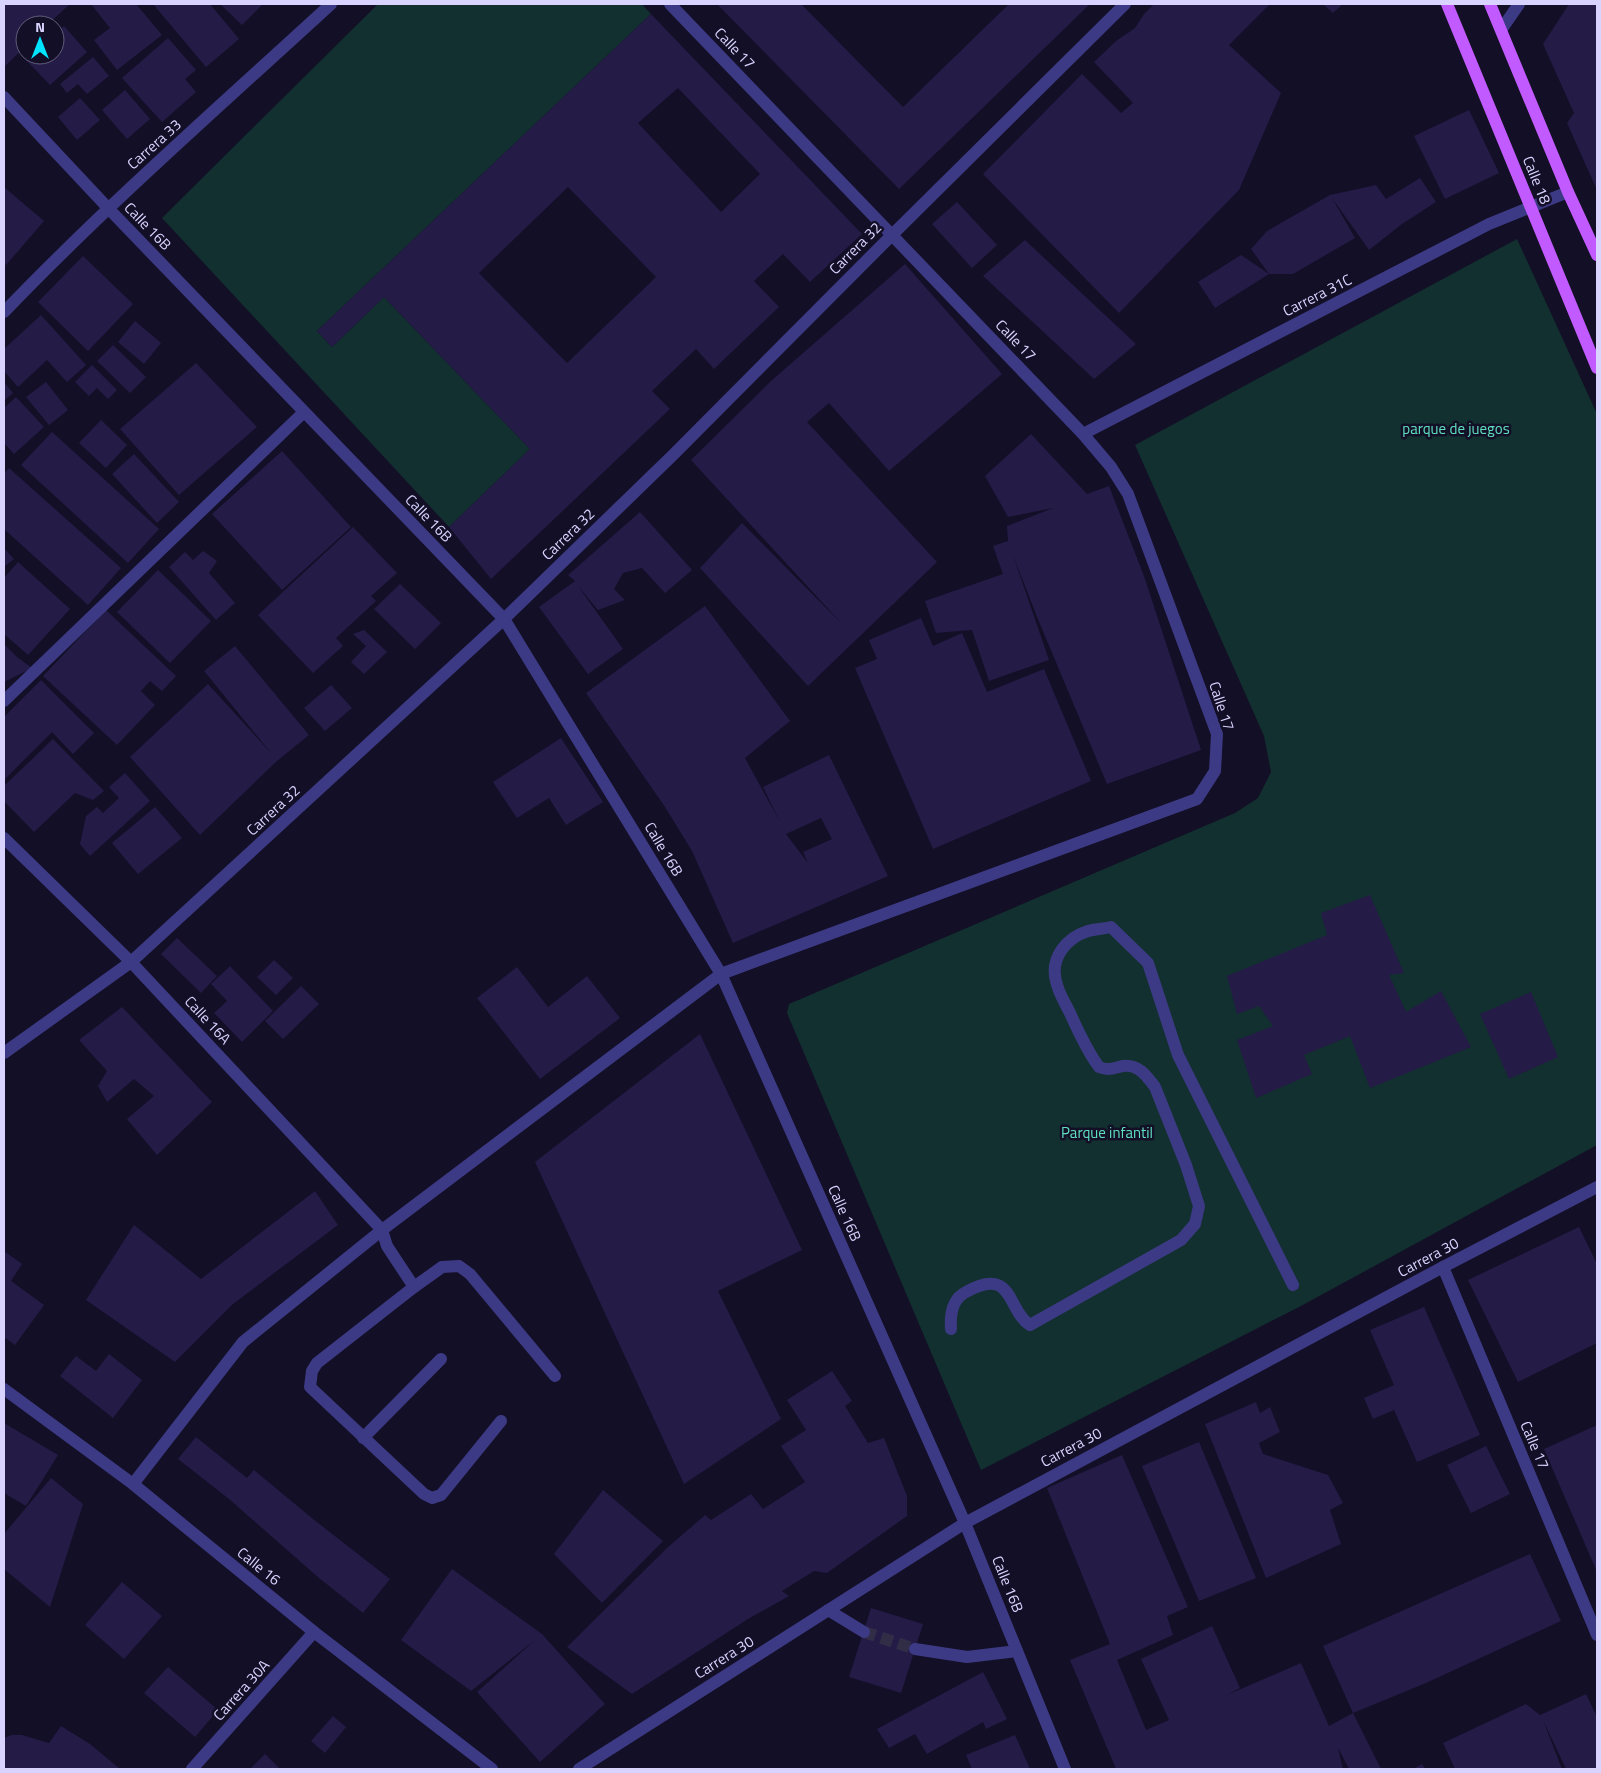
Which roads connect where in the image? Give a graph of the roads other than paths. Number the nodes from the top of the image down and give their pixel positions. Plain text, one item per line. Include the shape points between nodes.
1 (331, 4) edge
2 (670, 4) edge
3 (1125, 4) edge
4 (1447, 4) edge
5 (1490, 4) edge
6 (1519, 4) edge
7 (1501, 30) junction
8 (4, 97) edge
9 (1568, 192) junction
10 (1531, 207) junction
11 (108, 208) junction
12 (892, 235) junction
13 (1597, 255) edge
14 (4, 312) edge
15 (1597, 368) edge
16 (304, 412) junction
17 (1083, 434) junction
18 (504, 619) junction
19 (4, 701) edge
20 (4, 838) edge
21 (131, 962) junction
22 (721, 974) junction
23 (4, 1053) edge
24 (1597, 1187) edge
25 (382, 1230) junction
26 (1443, 1267) junction
27 (1292, 1285) dead end
28 (414, 1287) junction
29 (951, 1329) dead end
30 (441, 1359) dead end
31 (556, 1376) dead end
32 (4, 1389) edge
33 (501, 1421) dead end
34 (363, 1438) junction
35 (133, 1484) junction
36 (965, 1522) junction
37 (828, 1610) junction
38 (314, 1632) junction
39 (864, 1632) tunnel mouth
40 (1597, 1635) edge
41 (915, 1649) tunnel mouth
42 (1017, 1651) junction
43 (192, 1769) edge
44 (492, 1769) edge
45 (579, 1769) edge
46 (1065, 1769) edge

1 - 11 street, Carrera 33
2 - 12 street, Calle 17
3 - 12 street, Carrera 32
4 - 10 main road, Calle 18
5 - 7 main road, Calle 18
6 - 7 street
7 - 9 main road, Calle 18
8 - 11 street, Calle 16B
9 - 10 street, Carrera 31C
9 - 13 main road, Calle 18
10 - 15 main road, Calle 18
10 - 17 street, Carrera 31C via 1489,224
11 - 14 street, Carrera 33
11 - 16 street, Calle 16B
12 - 17 street, Calle 17
12 - 18 street, Carrera 32
16 - 18 street, Calle 16B
16 - 19 street
17 - 22 street, Calle 17 via 1111,467 1128,494 1217,734 1215,771 1197,799
18 - 21 street, Carrera 32
18 - 22 street, Calle 16B
20 - 21 street, Calle 16A
21 - 23 street, Carrera 32
21 - 25 street, Calle 16A
22 - 25 street
22 - 36 street, Calle 16B
24 - 26 street, Carrera 30
25 - 28 street via 387,1246
25 - 35 street via 243,1342
26 - 36 street, Carrera 30
26 - 40 street, Calle 17
27 - 29 street via 1178,1055 1148,963 1111,928 1089,930 1070,940 1061,950 1054,973 1056,983 1099,1067 1114,1070 1122,1066 1137,1067 1155,1087 1199,1206 1195,1224 1182,1240 1030,1325 1024,1321 1004,1288 993,1284 972,1288 955,1303 950,1315
28 - 31 street via 442,1267 458,1266 470,1274
28 - 34 street via 317,1363 312,1371 310,1387
30 - 34 street
32 - 35 street, Calle 16
33 - 34 street via 441,1495 432,1498
35 - 38 street, Calle 16
36 - 37 street, Carrera 30
36 - 42 street, Calle 16B
37 - 39 street
37 - 45 street, Carrera 30
38 - 43 street, Carrera 30A
38 - 44 street, Calle 16
41 - 42 street via 967,1657
42 - 46 street, Calle 16B

